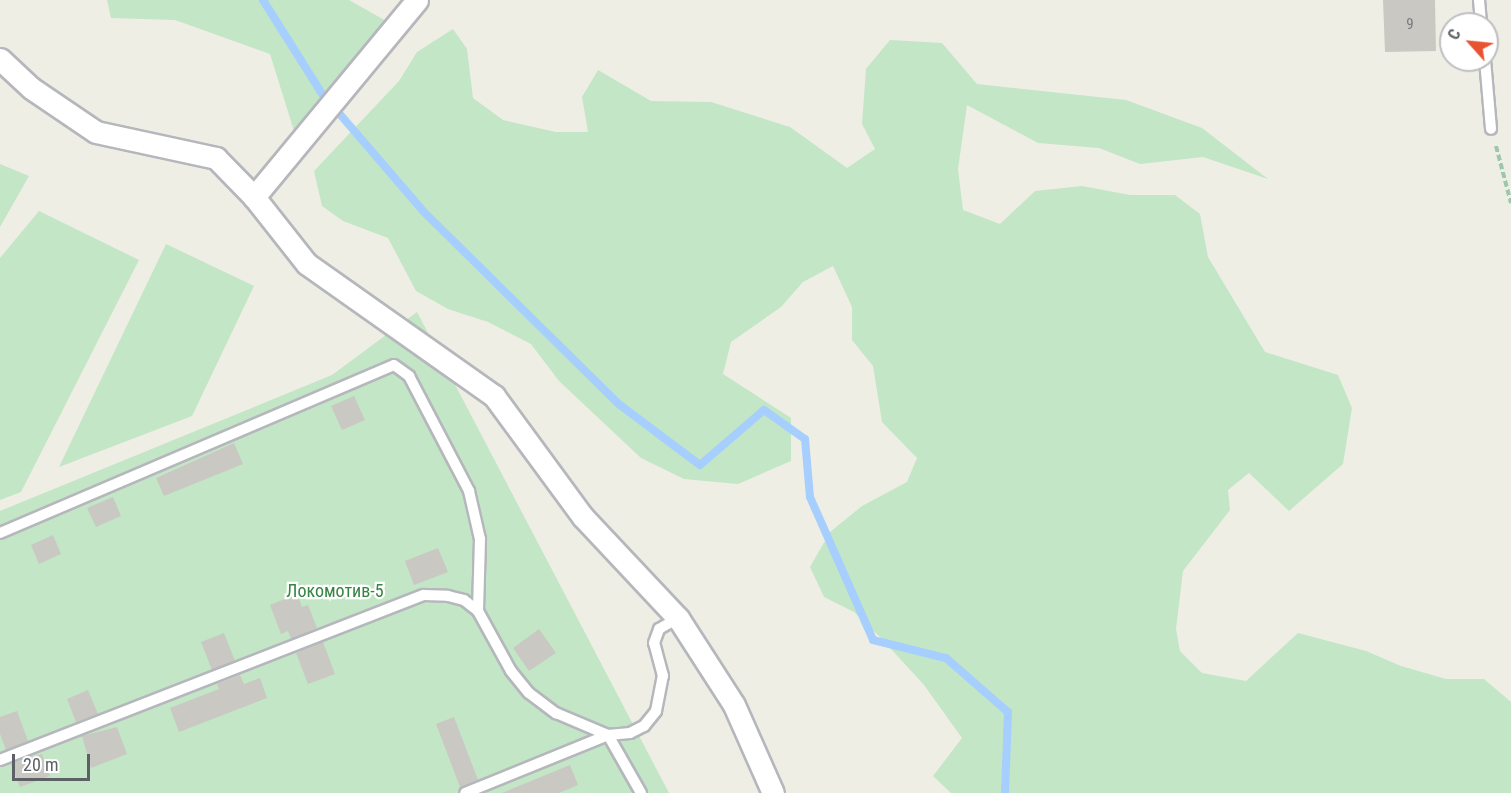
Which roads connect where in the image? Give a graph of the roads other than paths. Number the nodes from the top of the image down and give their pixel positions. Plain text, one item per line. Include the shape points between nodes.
1 (417, 0) edge
2 (0, 59) edge
3 (1486, 72) edge
4 (1491, 129) road end
5 (254, 197) junction
6 (0, 533) edge
7 (478, 611) junction
8 (678, 618) junction
9 (608, 735) junction
10 (0, 760) edge
11 (465, 793) edge
12 (641, 793) edge
13 (773, 793) edge

1 - 5 street
2 - 5 street via 32,88 96,132 216,158
3 - 4 lane
5 - 8 street via 307,264 494,396 583,518
6 - 7 lane via 394,365 409,376 469,491 480,539
7 - 9 lane via 511,671 530,693 556,713
7 - 10 lane via 464,600 424,595
8 - 9 lane via 659,629 654,643 663,676 656,711 644,726 630,734
8 - 13 street via 734,705
9 - 11 lane
9 - 12 lane

